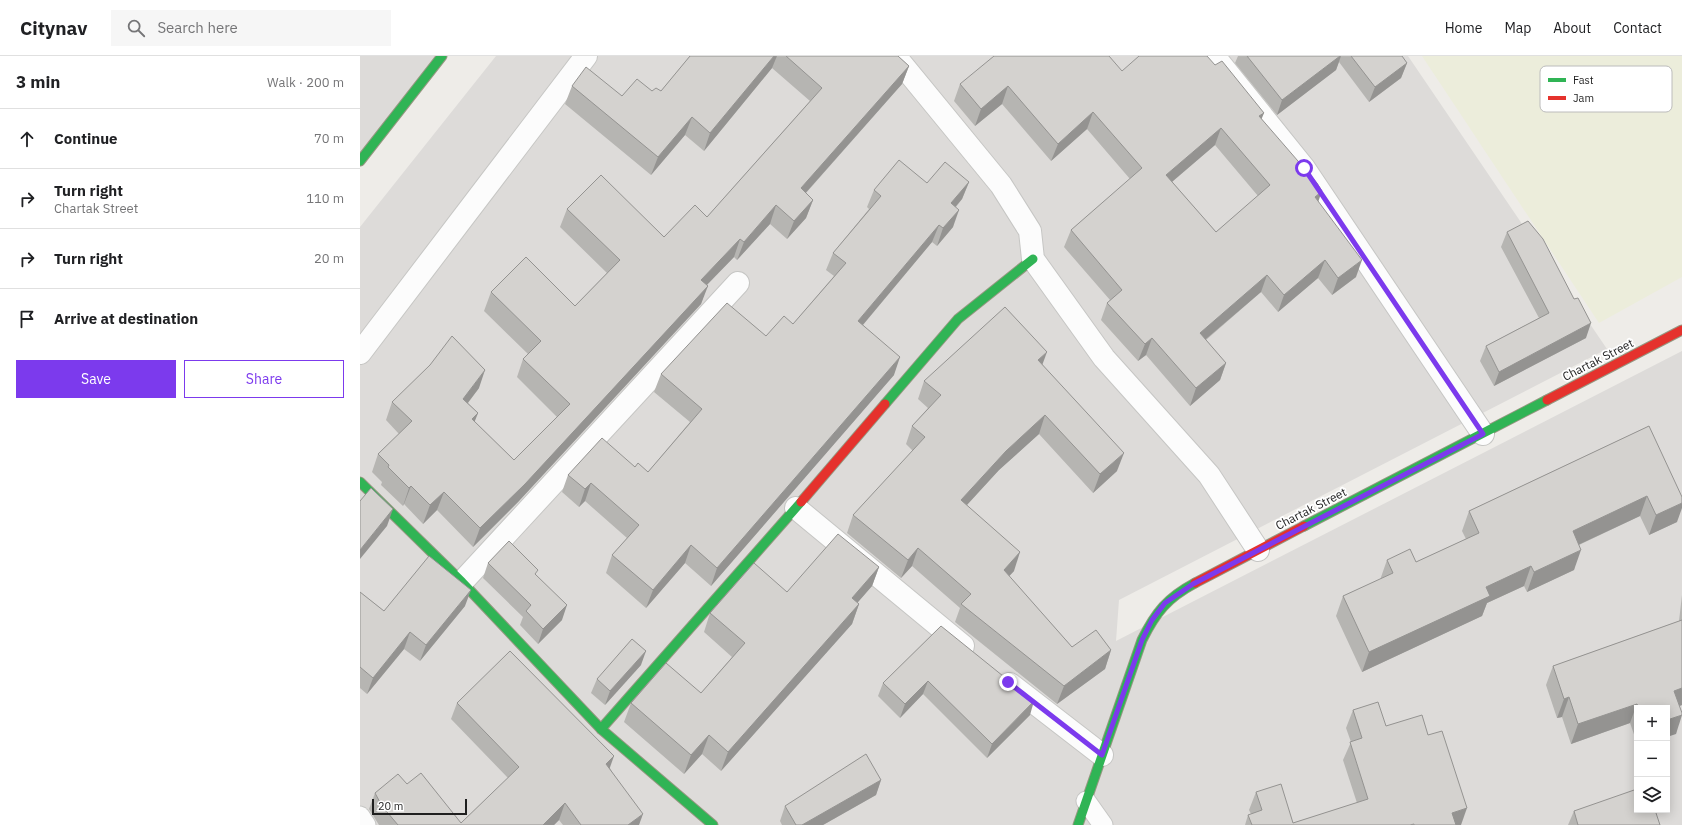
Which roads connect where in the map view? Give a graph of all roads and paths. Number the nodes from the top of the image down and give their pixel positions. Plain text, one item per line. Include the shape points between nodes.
1 (442, 56) edge
2 (586, 56) edge
3 (897, 56) edge
4 (1214, 56) edge
5 (360, 161) edge
6 (1033, 259) junction
7 (738, 282) dead end
8 (1682, 330) edge
9 (360, 353) edge
10 (1483, 434) junction
11 (360, 482) edge
12 (796, 508) junction
13 (1258, 550) junction
14 (462, 582) junction
15 (977, 657) edge
16 (996, 672) edge
17 (601, 729) junction
18 (1102, 755) junction
19 (1086, 801) junction
20 (360, 816) edge
21 (366, 825) edge
22 (713, 825) edge
23 (1078, 825) edge
24 (1103, 825) edge

1 - 5 street
2 - 9 street
3 - 6 street via 1000,185 1030,231
4 - 10 street via 1304,168
6 - 12 street via 958,318
6 - 13 street via 1104,358 1208,474
7 - 14 street
8 - 10 street, Chartak Street
10 - 13 street, Chartak Street
11 - 14 street
12 - 15 street
12 - 17 street
13 - 18 street, Chartak Street via 1193,584 1165,603 1152,620 1142,640
14 - 17 street
16 - 18 street
17 - 22 street
18 - 19 street, Chartak Street
19 - 23 street, Chartak Street
19 - 24 lane
20 - 21 lane

